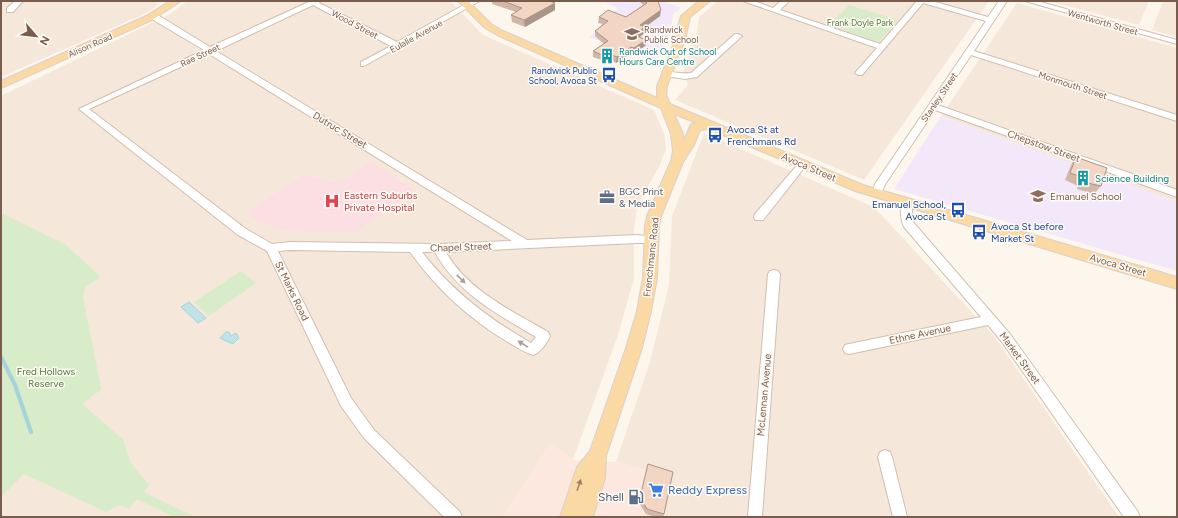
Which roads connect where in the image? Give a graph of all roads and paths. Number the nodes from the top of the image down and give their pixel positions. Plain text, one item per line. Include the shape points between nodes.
1 (19, 1) edge
2 (176, 1) edge
3 (705, 1) edge
4 (747, 1) edge
5 (785, 1) edge
6 (921, 1) edge
7 (924, 1) edge
8 (1003, 1) edge
9 (1029, 1) edge
10 (315, 2) edge
11 (469, 3) edge
12 (10, 10) dead end
13 (775, 10) junction
14 (154, 16) junction
15 (989, 20) junction
16 (738, 36) dead end
17 (1177, 42) edge
18 (396, 45) junction
19 (882, 47) junction
20 (210, 50) junction
21 (969, 52) junction
22 (364, 64) dead end
23 (859, 73) dead end
24 (666, 74) junction
25 (1, 85) edge
26 (662, 86) junction
27 (633, 92) junction
28 (665, 106) junction
29 (933, 106) junction
30 (1177, 118) edge
31 (709, 124) junction
32 (802, 165) junction
33 (675, 167) junction
34 (876, 194) junction
35 (1177, 194) edge
36 (907, 203) junction
37 (759, 217) dead end
38 (651, 240) junction
39 (527, 245) junction
40 (413, 247) junction
41 (271, 248) junction
42 (438, 248) junction
43 (774, 274) dead end
44 (1177, 282) edge
45 (991, 320) junction
46 (849, 349) dead end
47 (598, 456) junction
48 (885, 457) dead end
49 (455, 517) edge
50 (569, 517) edge
51 (584, 517) edge
52 (755, 517) edge
53 (900, 517) edge
54 (1133, 517) edge

1 - 12 street
2 - 14 main road, Alison Road
3 - 24 main road via 686,16 680,40
4 - 13 street
5 - 13 street
6 - 19 street
7 - 15 street
8 - 15 street, Stanley Street
9 - 17 street, Wentworth Street
10 - 18 street, Wood Street
10 - 20 street, Rae Street
11 - 18 street, Eulalie Avenue
11 - 27 main road, Avoca Street via 495,30
13 - 19 street
14 - 20 street, Dutruc Street
14 - 25 main road, Alison Road
15 - 21 street, Stanley Street
16 - 24 street via 694,75 685,77
18 - 22 street, Eulalie Avenue
19 - 23 street
20 - 39 street, Dutruc Street
20 - 41 street, Rae Street via 83,109 242,232
21 - 29 street, Stanley Street
21 - 30 street, Monmouth Street
24 - 26 main road
26 - 27 main road
26 - 28 main road, Frenchmans Road via 661,95
27 - 28 main road, Avoca Street
28 - 31 main road, Avoca Street
28 - 33 main road, Frenchmans Road via 679,142
29 - 34 street, Stanley Street
29 - 35 street, Chepstow Street
31 - 32 main road, Avoca Street
31 - 33 main road via 695,127
32 - 34 main road, Avoca Street
32 - 37 street
33 - 38 main road, Frenchmans Road via 654,216
34 - 36 main road, Avoca Street
36 - 44 main road, Avoca Street
36 - 45 street, Market Street via 908,224
38 - 39 street, Chapel Street
38 - 47 main road, Frenchmans Road via 650,278 644,311
39 - 42 street, Chapel Street
40 - 41 street, Chapel Street
40 - 42 street, Chapel Street
42 -> 40 street via 442,258 461,280 493,305 544,336 533,350 465,305 431,272
41 - 49 street, St Marks Road via 346,402 369,434
43 - 52 street, McLennan Avenue
45 - 46 street, Ethne Avenue
45 - 54 street, Market Street
50 -> 47 main road, Frenchmans Road via 583,473
47 - 51 main road, Frenchmans Road via 596,478
48 - 53 street

